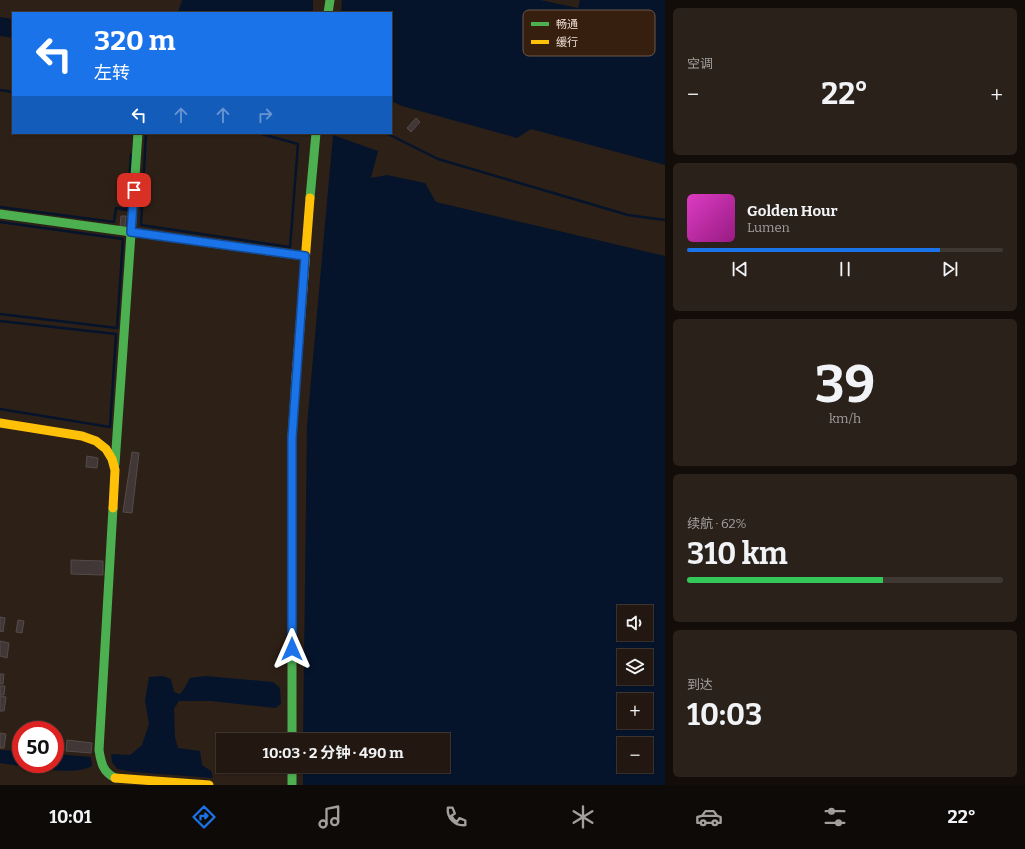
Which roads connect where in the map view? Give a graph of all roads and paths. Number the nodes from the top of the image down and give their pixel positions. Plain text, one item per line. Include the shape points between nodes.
1 (330, 0) edge
2 (328, 12) edge
3 (138, 134) edge
4 (316, 134) edge
5 (0, 214) edge
6 (131, 232) junction
7 (305, 256) junction
8 (0, 423) edge
9 (115, 470) junction
10 (292, 733) edge
11 (292, 773) edge
12 (209, 785) edge
13 (292, 785) edge

1 - 2 street
3 - 6 street
4 - 7 street
5 - 6 street
6 - 7 street
6 - 9 street
7 - 10 street via 292,438
8 - 9 street via 82,436 96,441 106,449
9 - 12 street via 99,750 101,765 107,775 115,778
11 - 13 street

